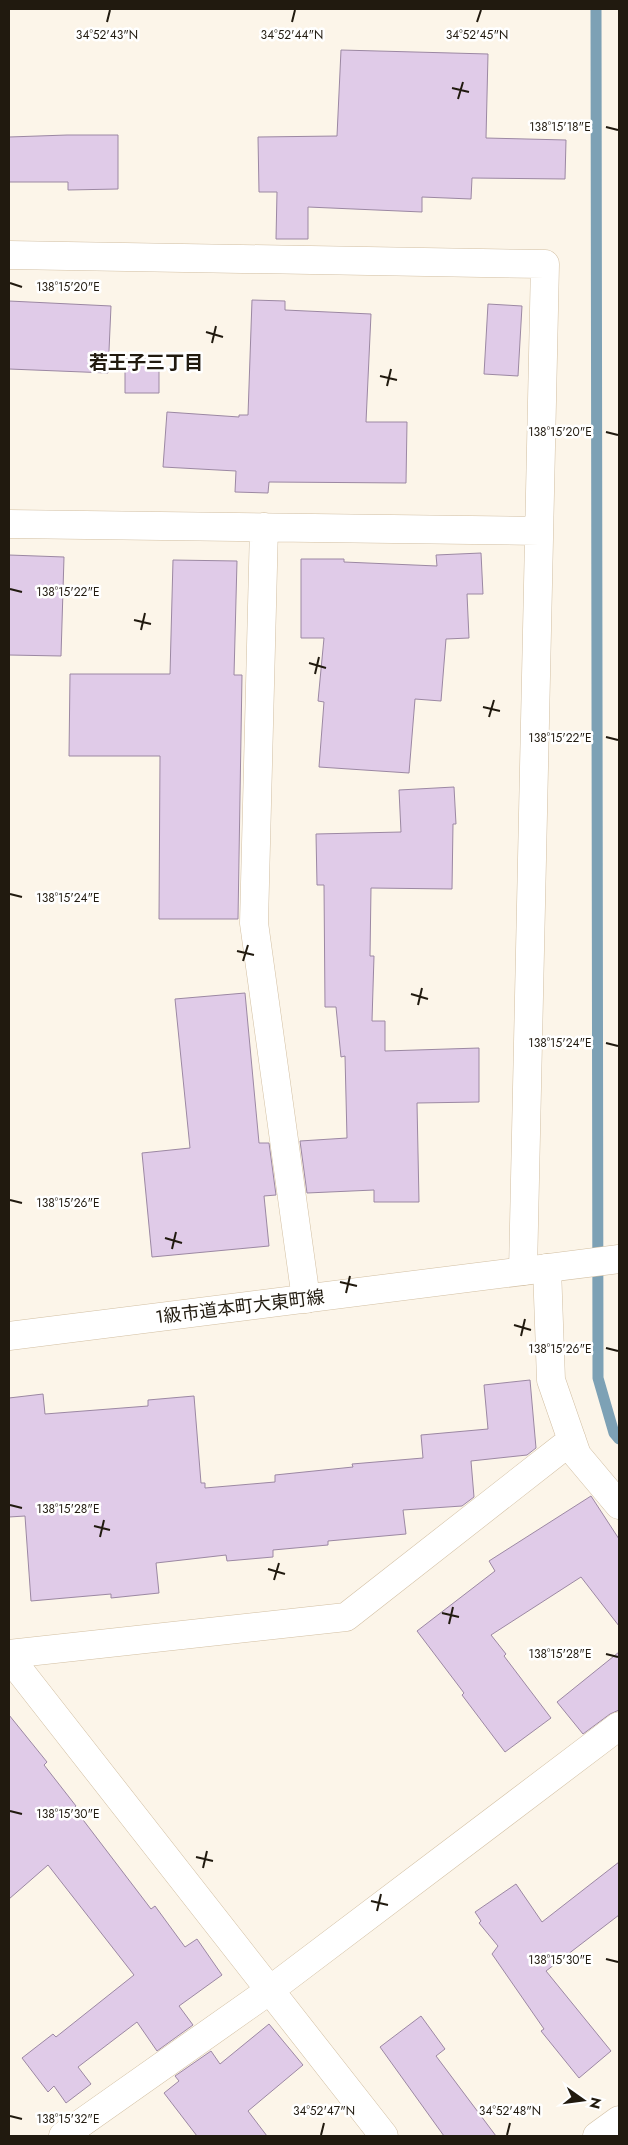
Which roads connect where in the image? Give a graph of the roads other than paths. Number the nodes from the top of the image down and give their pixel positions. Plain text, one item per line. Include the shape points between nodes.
1 (9, 255) edge
2 (9, 524) edge
3 (264, 528) junction
4 (539, 530) junction
5 (619, 1259) edge
6 (535, 1269) junction
7 (306, 1299) junction
8 (9, 1336) edge
9 (572, 1440) junction
10 (619, 1505) edge
11 (9, 1655) edge
12 (619, 1726) edge
13 (270, 1990) junction
14 (619, 2120) edge
15 (63, 2136) edge
16 (384, 2136) edge
17 (597, 2136) edge

1 - 4 street via 545,264
2 - 3 street
3 - 4 street
3 - 7 street via 254,923
4 - 6 street
5 - 6 street, 1級市道本町大東町線
6 - 7 street, 1級市道本町大東町線
6 - 9 street via 551,1380
7 - 8 street, 1級市道本町大東町線
9 - 10 street via 578,1455
9 - 11 street via 346,1617
11 - 13 street
12 - 13 street
13 - 15 street
13 - 16 street
14 - 17 street

